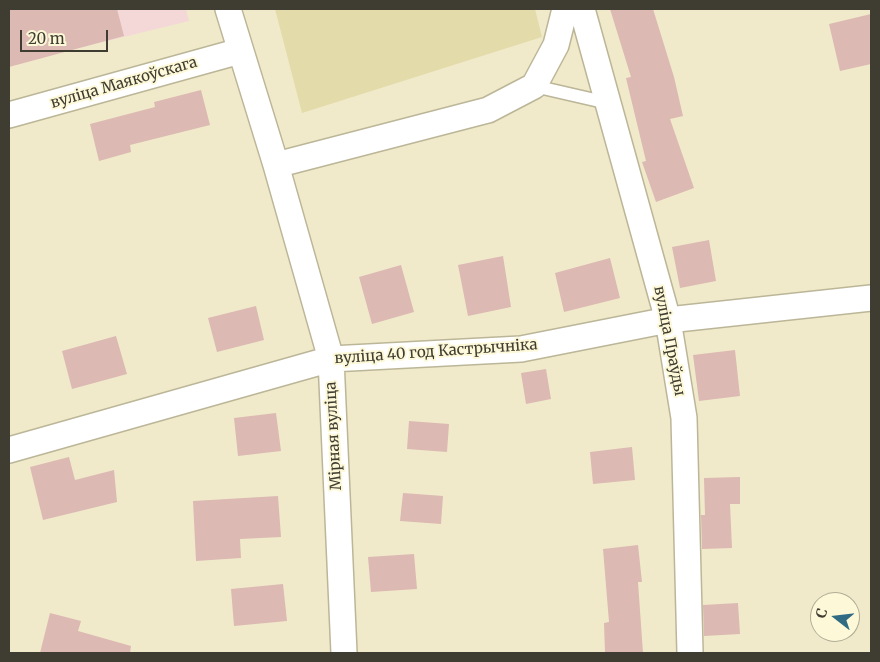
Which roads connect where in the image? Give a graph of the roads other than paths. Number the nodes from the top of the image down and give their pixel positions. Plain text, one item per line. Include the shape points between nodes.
1 (228, 9) edge
2 (564, 9) edge
3 (582, 9) edge
4 (240, 50) junction
5 (534, 86) junction
6 (608, 103) junction
7 (9, 115) edge
8 (276, 165) junction
9 (871, 298) edge
10 (668, 320) junction
11 (331, 359) junction
12 (9, 450) edge
13 (344, 653) edge
14 (690, 653) edge

1 - 4 street, Мірная вуліца
2 - 5 street via 556,45
3 - 6 street, вуліца Праўды
4 - 7 street, вуліца Маякоўскага
4 - 8 street, Мірная вуліца
5 - 6 lane
5 - 8 street via 488,110
6 - 10 street, вуліца Праўды
8 - 11 street, Мірная вуліца
9 - 10 street, вуліца 40 год Кастрычніка
10 - 11 street, вуліца 40 год Кастрычніка via 521,349
10 - 14 street, вуліца Праўды via 684,418
11 - 12 street, вуліца 40 год Кастрычніка
11 - 13 street, Мірная вуліца

